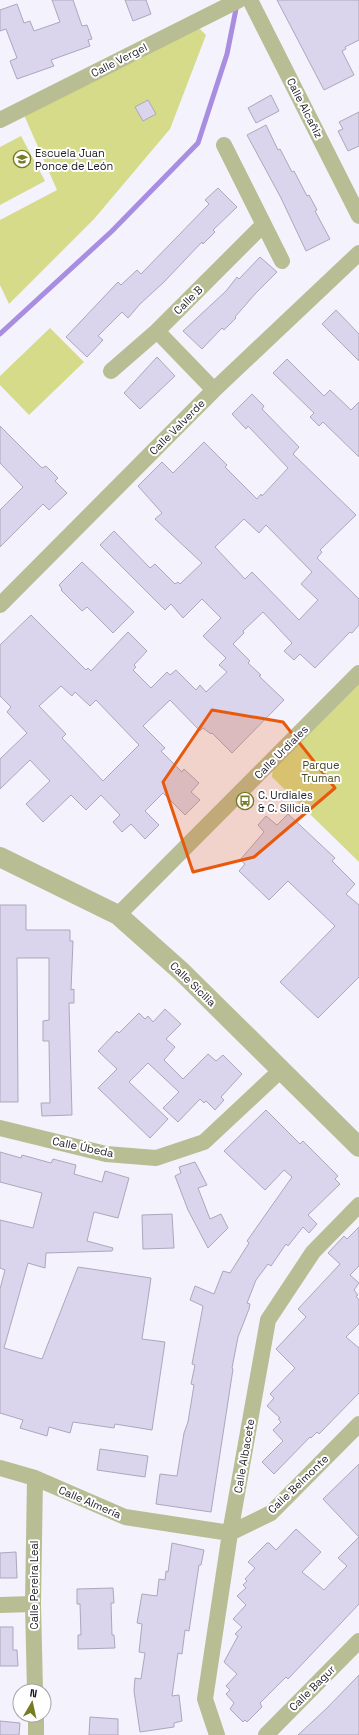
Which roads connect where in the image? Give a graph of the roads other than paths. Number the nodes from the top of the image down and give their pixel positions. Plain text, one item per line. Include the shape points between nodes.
1 (239, 0) edge
2 (250, 0) edge
3 (0, 120) edge
4 (224, 145) dead end
5 (359, 216) edge
6 (263, 225) junction
7 (359, 253) edge
8 (282, 262) dead end
9 (157, 331) junction
10 (111, 371) dead end
11 (214, 390) junction
12 (0, 605) edge
13 (359, 673) edge
14 (0, 857) edge
15 (118, 915) junction
16 (281, 1070) junction
17 (0, 1128) edge
18 (359, 1148) edge
19 (359, 1205) edge
20 (359, 1424) edge
21 (0, 1468) edge
22 (35, 1478) junction
23 (230, 1533) junction
24 (33, 1604) junction
25 (0, 1605) edge
26 (359, 1641) edge
27 (35, 1683) edge
28 (36, 1723) edge
29 (36, 1735) edge
30 (217, 1735) edge
31 (266, 1735) edge

1 - 3 street, Calle Vergel
2 - 5 street, Calle Alcañiz
4 - 6 street
6 - 8 street
6 - 9 street, Calle B
7 - 11 street, Calle Valverde
9 - 10 street, Calle B
9 - 11 street
11 - 12 street, Calle Valverde
13 - 15 street, Calle Urdiales
14 - 15 street, Calle Sicilia
15 - 16 street, Calle Sicilia via 182,972
16 - 17 street, Calle Úbeda via 204,1142 156,1158 106,1154
16 - 18 street, Calle Sicilia
19 - 23 street, Calle Albacete via 313,1252 268,1320
20 - 23 street, Calle Belmonte via 270,1513
21 - 22 street, Calle Almería
22 - 23 street, Calle Almería via 126,1517
22 - 24 street, Calle Pereira Leal
23 - 30 street, Calle Albacete via 205,1699
24 - 25 street
24 - 27 street, Calle Pereira Leal
26 - 31 street, Calle Bagur
28 - 29 street

